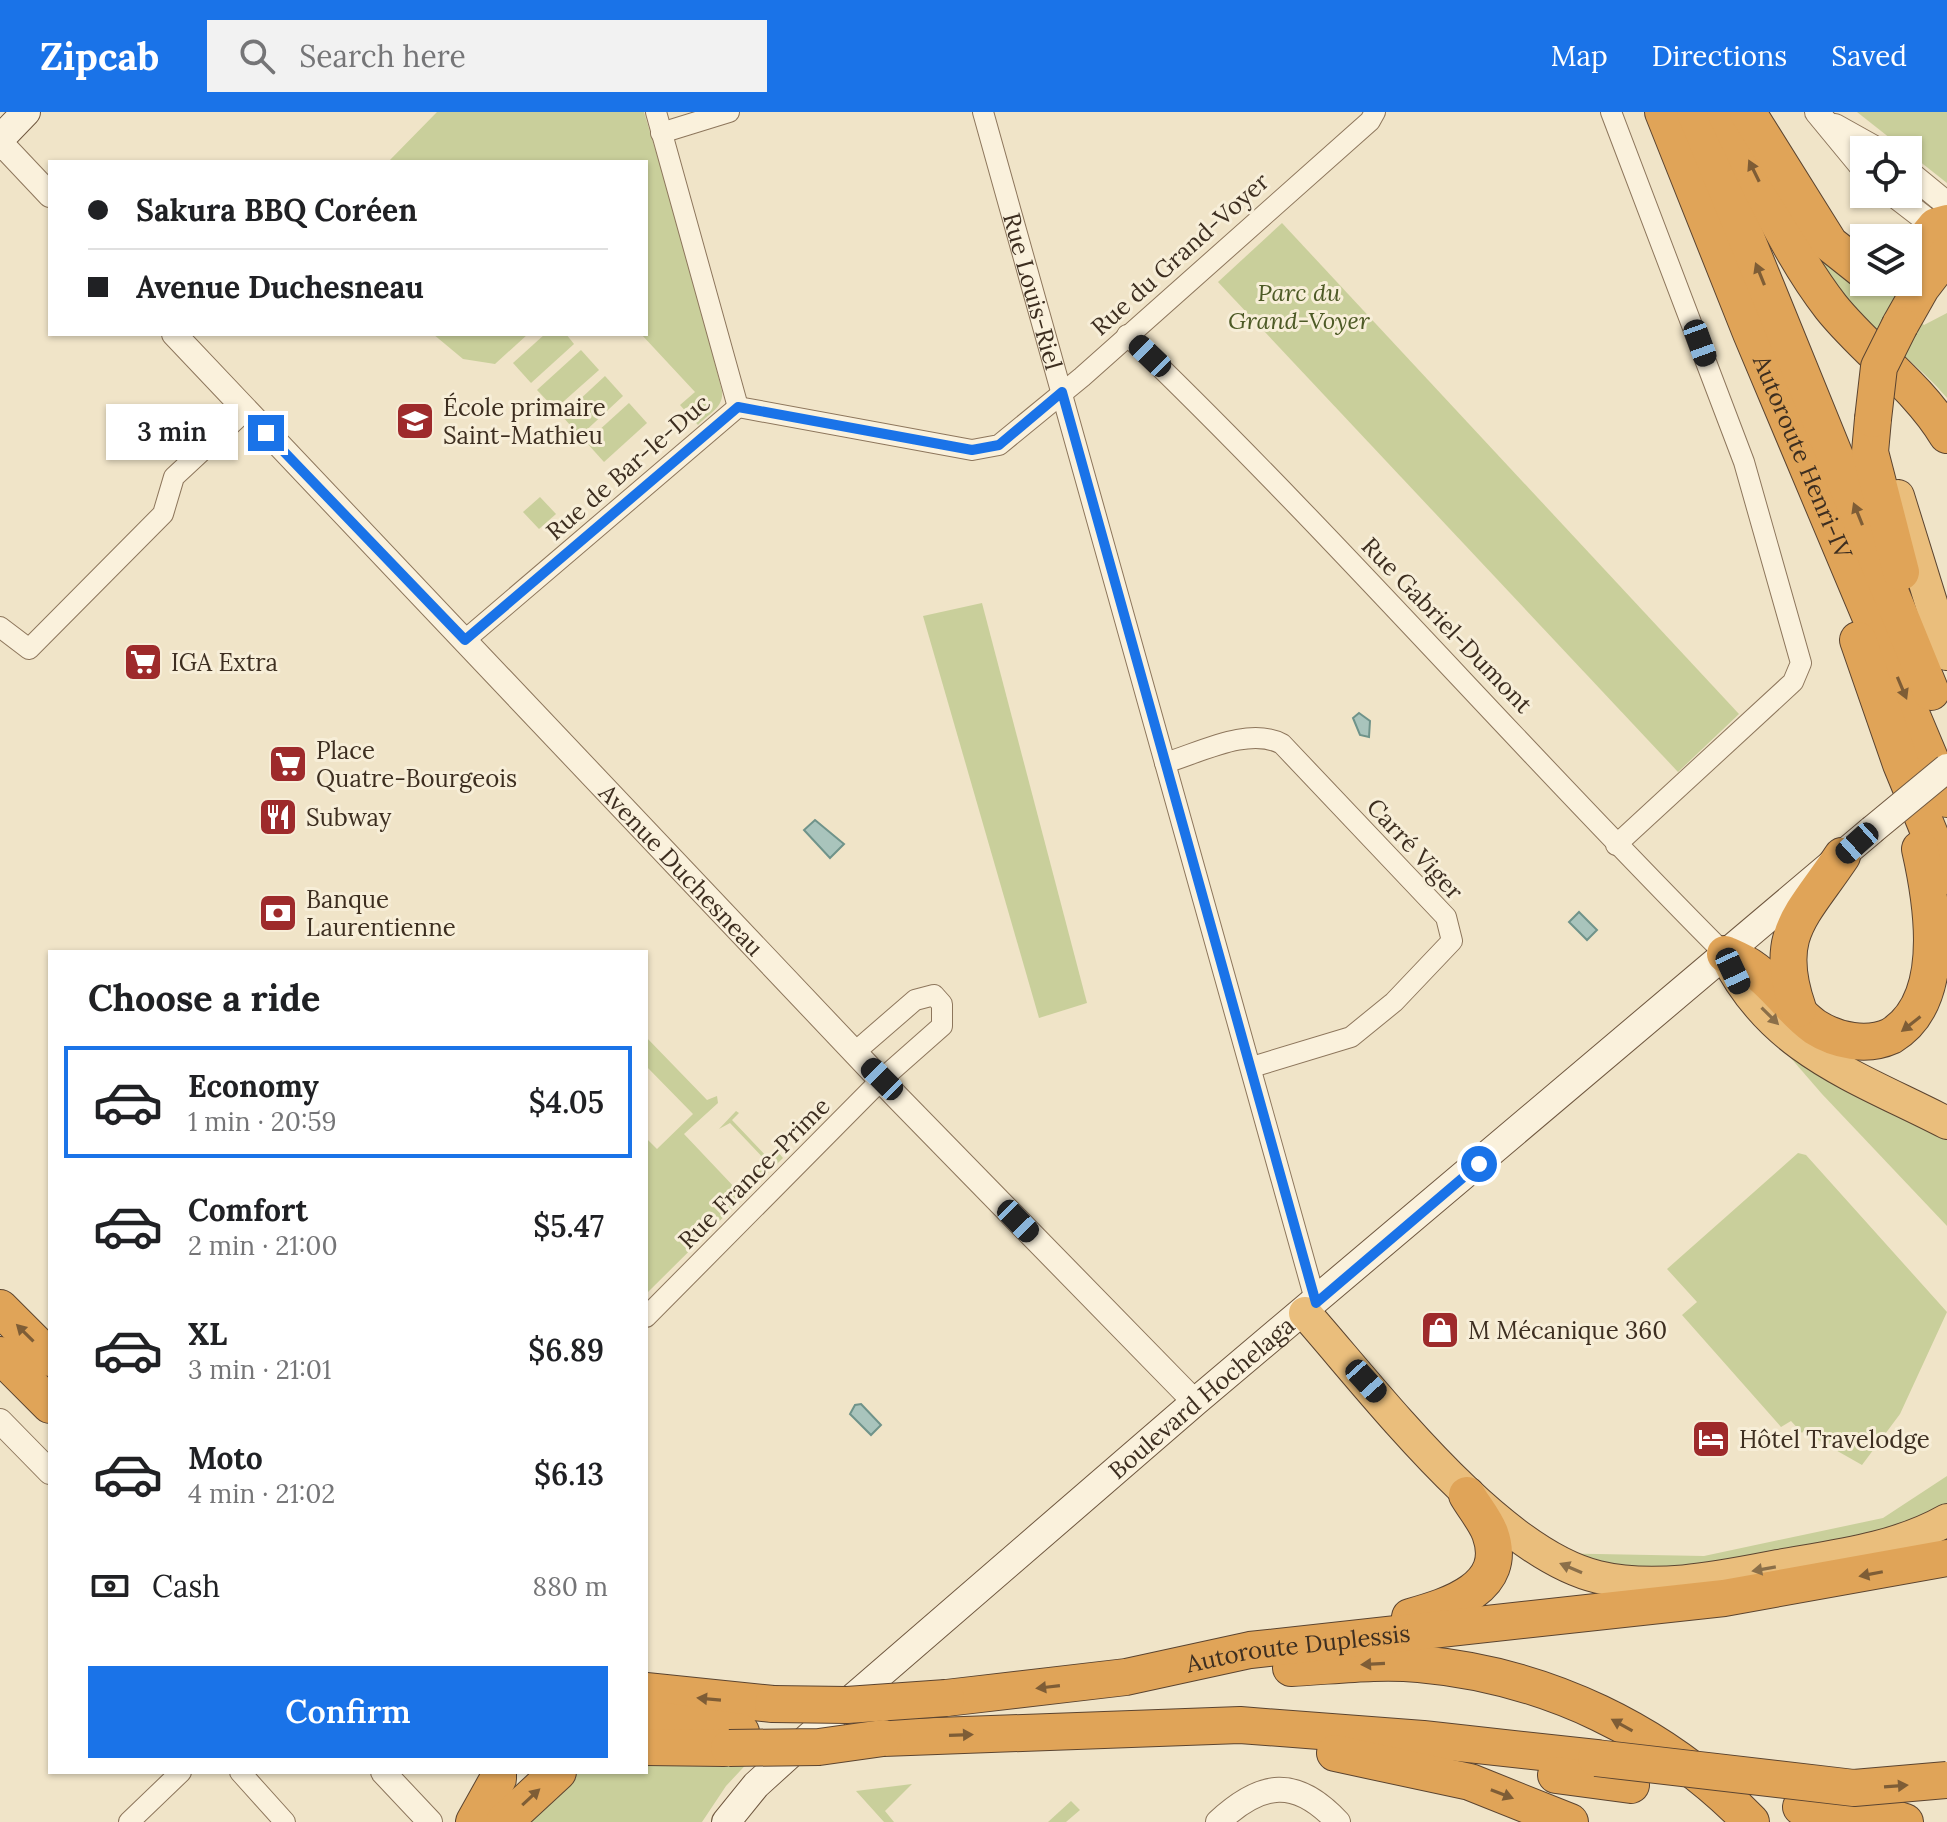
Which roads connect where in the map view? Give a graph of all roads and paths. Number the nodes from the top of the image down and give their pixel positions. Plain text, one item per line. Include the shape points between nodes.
1 (26, 112) edge
2 (656, 112) edge
3 (729, 112) edge
4 (983, 112) edge
5 (1375, 112) edge
6 (1611, 112) edge
7 (1663, 112) edge
8 (1695, 112) edge
9 (1725, 112) edge
10 (1747, 112) edge
11 (1822, 117) edge
12 (661, 133) junction
13 (1854, 136) edge
14 (0, 141) edge
15 (1850, 152) edge
16 (48, 193) edge
17 (1922, 194) edge
18 (1914, 208) edge
19 (1945, 229) edge
20 (1922, 248) edge
21 (1850, 260) edge
22 (1918, 313) edge
23 (1751, 333) junction
24 (1127, 335) junction
25 (176, 336) edge
26 (1062, 392) junction
27 (738, 407) junction
28 (245, 411) junction
29 (1873, 419) junction
30 (1947, 435) edge
31 (0, 627) edge
32 (465, 640) junction
33 (1947, 654) edge
34 (1930, 690) junction
35 (1947, 732) edge
36 (1165, 763) junction
37 (1901, 764) junction
38 (1947, 768) edge
39 (1947, 799) edge
40 (1616, 845) junction
41 (1842, 856) junction
42 (1947, 876) edge
43 (1725, 954) junction
44 (1799, 1011) junction
45 (855, 1052) junction
46 (1252, 1067) junction
47 (882, 1079) junction
48 (1947, 1123) edge
49 (0, 1308) edge
50 (1310, 1308) junction
51 (648, 1315) edge
52 (0, 1355) edge
53 (48, 1356) edge
54 (1195, 1402) junction
55 (48, 1403) edge
56 (0, 1421) edge
57 (48, 1470) edge
58 (1467, 1495) junction
59 (1947, 1520) edge
60 (1947, 1558) edge
61 (1703, 1580) junction
62 (1359, 1631) junction
63 (1250, 1650) junction
64 (1126, 1677) junction
65 (648, 1691) edge
66 (648, 1718) edge
67 (1151, 1729) junction
68 (1330, 1733) junction
69 (735, 1740) junction
70 (648, 1747) edge
71 (179, 1774) edge
72 (242, 1774) edge
73 (385, 1774) edge
74 (498, 1774) edge
75 (556, 1774) edge
76 (1947, 1780) edge
77 (129, 1822) edge
78 (285, 1822) edge
79 (430, 1822) edge
80 (474, 1822) edge
81 (504, 1822) edge
82 (726, 1822) edge
83 (1218, 1822) edge
84 (1338, 1822) edge
85 (1570, 1822) edge
86 (1751, 1822) edge
87 (1905, 1822) edge

1 - 14 main road
2 - 12 street, Rue de Bar-le-Duc
3 - 12 street
4 - 26 street, Rue Louis-Riel
5 - 24 street, Rue du Grand-Voyer
6 - 40 street via 1744,462 1801,663 1793,682
7 - 23 highway, Autoroute Henri-IV
34 -> 8 highway, Autoroute Henri-IV
30 -> 9 highway via 1814,284
10 - 21 highway via 1830,244
11 - 13 street
11 - 15 street
12 - 27 street, Rue de Bar-le-Duc
14 - 16 street
17 - 19 street
18 - 19 street
19 - 20 highway
19 - 22 highway
22 - 29 highway, bridge via 1879,367
23 - 37 highway
23 -> 39 highway, Autoroute Henri-IV
24 - 26 street, Rue du Grand-Voyer
24 - 40 street, Rue Gabriel-Dumont via 1460,674
25 - 28 street, Avenue Duchesneau
26 - 27 street, Rue du Grand-Voyer via 999,445 972,450
26 - 36 street, Rue Louis-Riel
27 - 32 street, Rue de Bar-le-Duc
28 - 31 street via 174,477 163,514 29,649
28 - 32 street, Avenue Duchesneau
29 - 33 highway
29 - 34 highway via 1870,452
32 - 45 street, Avenue Duchesneau
34 - 35 highway, Autoroute Henri-IV
36 - 46 street, Rue Louis-Riel
36 - 46 street, Carré Viger via 1245,739 1275,740 1446,917 1452,941 1394,1002 1351,1037
37 - 42 highway
37 -> 44 highway via 1937,926 1935,992 1909,1028 1864,1043 1815,1026
38 - 41 main road, Boulevard Hochelaga, bridge
40 - 43 street, Rue Gabriel-Dumont
41 - 43 main road, Boulevard Hochelaga
41 - 44 highway via 1793,928 1787,948 1786,967
43 - 44 highway via 1753,968
43 -> 48 highway via 1741,987 1811,1054
43 - 50 main road, Boulevard Hochelaga
45 - 47 street, Avenue Duchesneau
45 - 47 street, Rue France-Prime via 915,1000 934,995 942,1004 942,1026
46 - 50 street, Rue Louis-Riel
47 - 51 street, Rue France-Prime
47 - 54 street, Avenue Duchesneau
53 -> 49 highway
50 - 54 main road, Boulevard Hochelaga
50 - 58 highway, Rue Louis-Riel
52 - 55 highway
54 - 82 main road, Boulevard Hochelaga via 777,1764
56 - 57 street
61 -> 58 highway, Rue Louis-Riel via 1611,1579 1578,1571 1543,1553
58 - 62 highway via 1491,1534 1491,1560 1480,1585 1454,1605
59 -> 61 highway, Rue Louis-Riel via 1869,1550
60 -> 63 highway, Autoroute Duplessis via 1724,1598
61 - 62 highway
62 - 63 highway
63 - 64 highway, Autoroute Duplessis
64 -> 65 highway, Autoroute Duplessis, bridge via 847,1705 773,1704
86 -> 64 highway via 1672,1756 1630,1729 1579,1703 1498,1676 1386,1663
66 - 69 highway
67 - 68 highway via 1240,1725
69 -> 67 highway, bridge
67 -> 85 highway via 1427,1771 1470,1782
68 -> 76 highway, bridge via 1854,1788
68 - 87 highway via 1552,1775 1884,1815
69 - 70 highway
71 - 77 street
72 - 78 street
73 - 79 street
74 - 80 highway
81 -> 75 highway
83 - 84 street via 1251,1796 1283,1789 1310,1797

